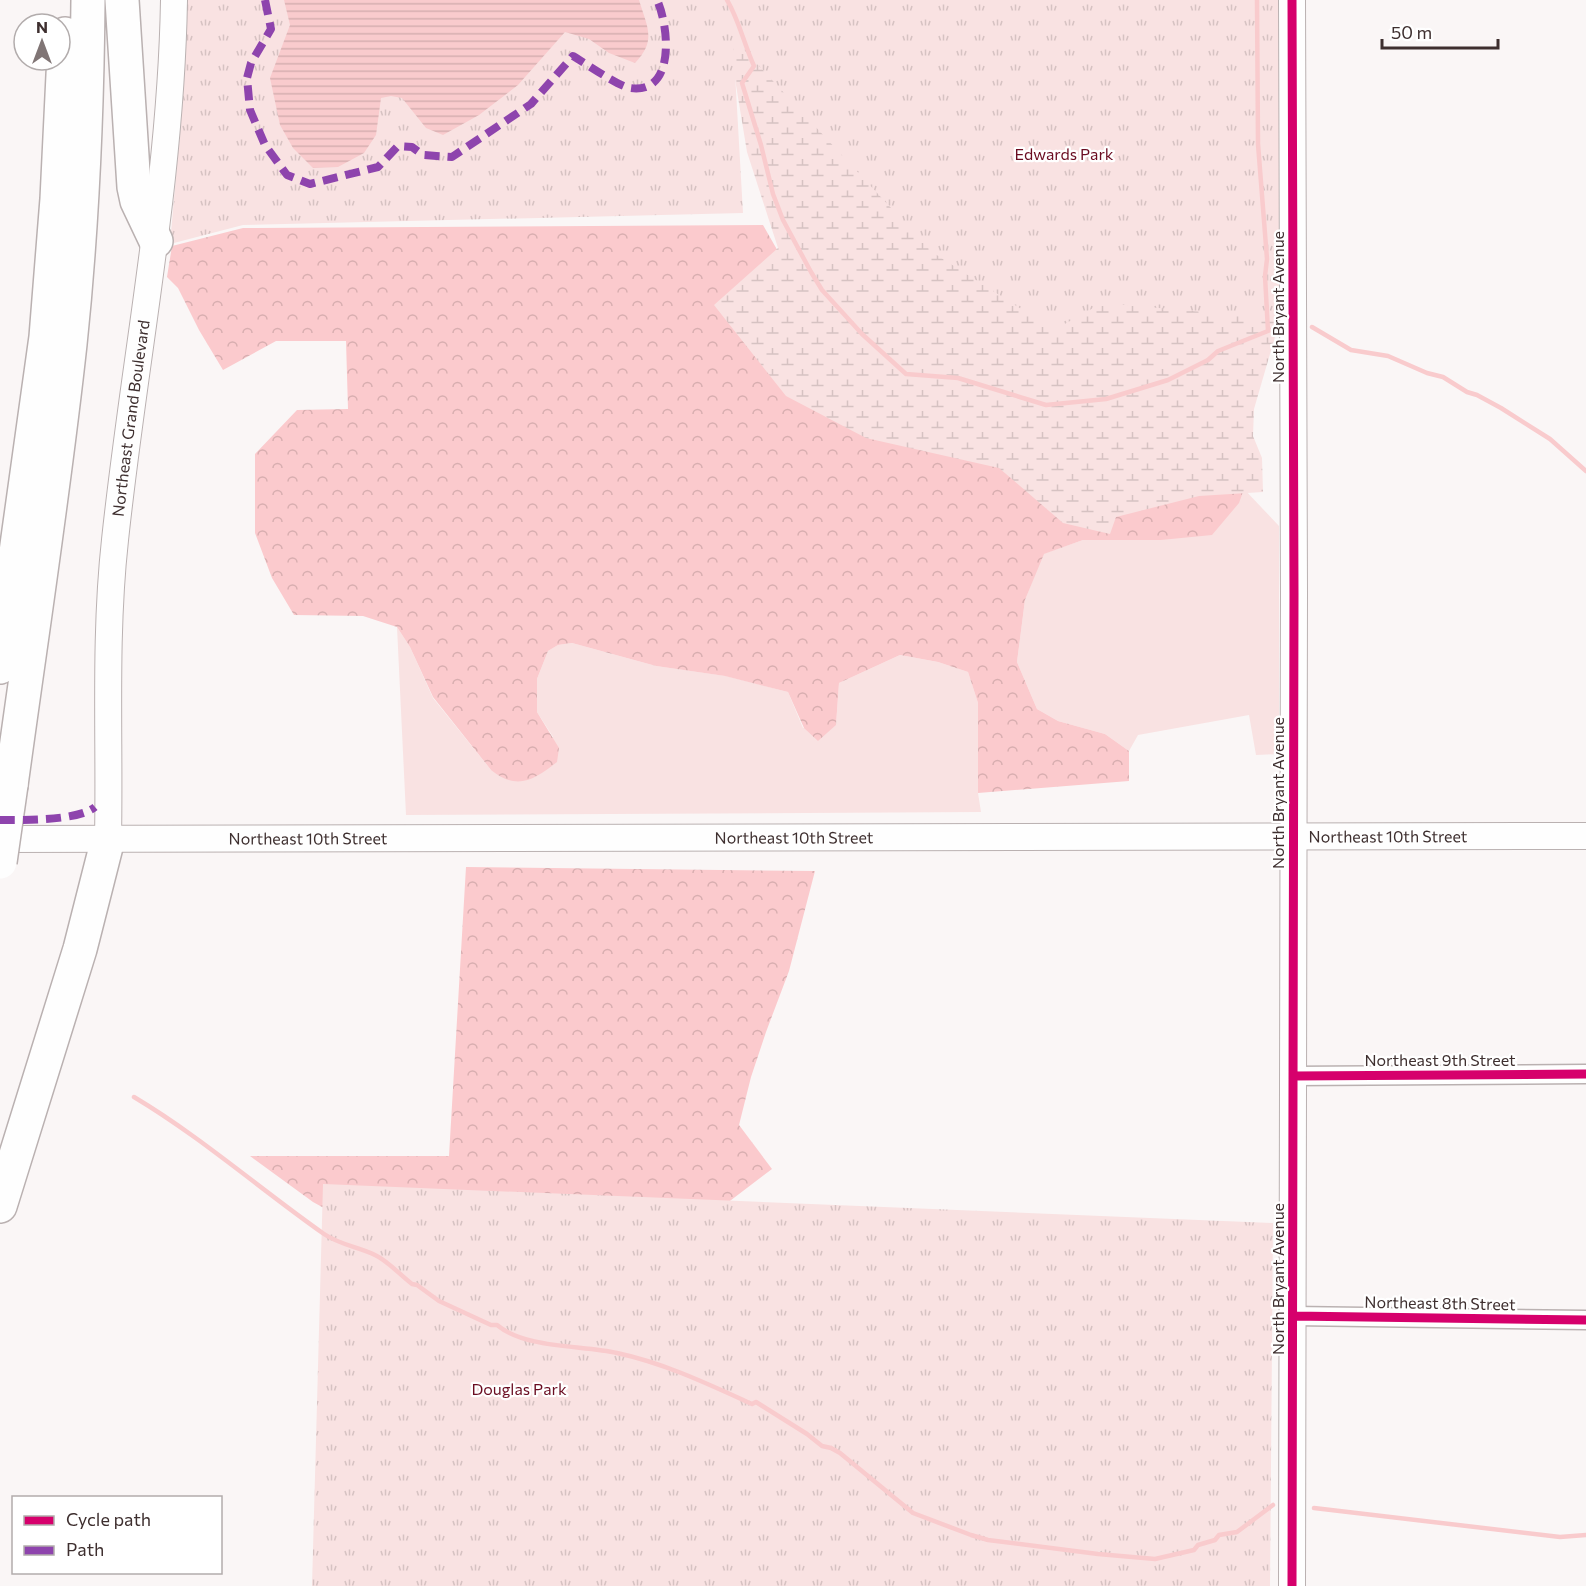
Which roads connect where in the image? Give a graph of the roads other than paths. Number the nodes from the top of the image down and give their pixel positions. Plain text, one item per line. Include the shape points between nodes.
1 (66, 0) edge
2 (88, 0) edge
3 (122, 0) edge
4 (174, 0) edge
5 (1292, 0) edge
6 (156, 241) junction
7 (0, 667) edge
8 (1586, 836) edge
9 (1292, 837) junction
10 (0, 839) edge
11 (108, 839) junction
12 (0, 862) edge
13 (1586, 1074) edge
14 (1293, 1076) junction
15 (0, 1206) edge
16 (1293, 1316) junction
17 (1586, 1320) edge
18 (1292, 1586) edge

1 - 7 highway via 58,188 46,337
2 - 12 highway, bridge via 82,198 70,343
3 - 6 highway via 134,187
4 - 6 main road, Northeast Grand Boulevard
5 - 9 main road, North Bryant Avenue
6 - 11 main road, Northeast Grand Boulevard via 124,465 110,605
8 - 9 main road, Northeast 10th Street
9 - 11 main road, Northeast 10th Street
9 - 14 main road, North Bryant Avenue
10 - 11 main road, Northeast 10th Street
11 - 15 highway via 80,949
13 - 14 street, Northeast 9th Street
14 - 16 main road, North Bryant Avenue
16 - 17 street, Northeast 8th Street
16 - 18 main road, North Bryant Avenue

